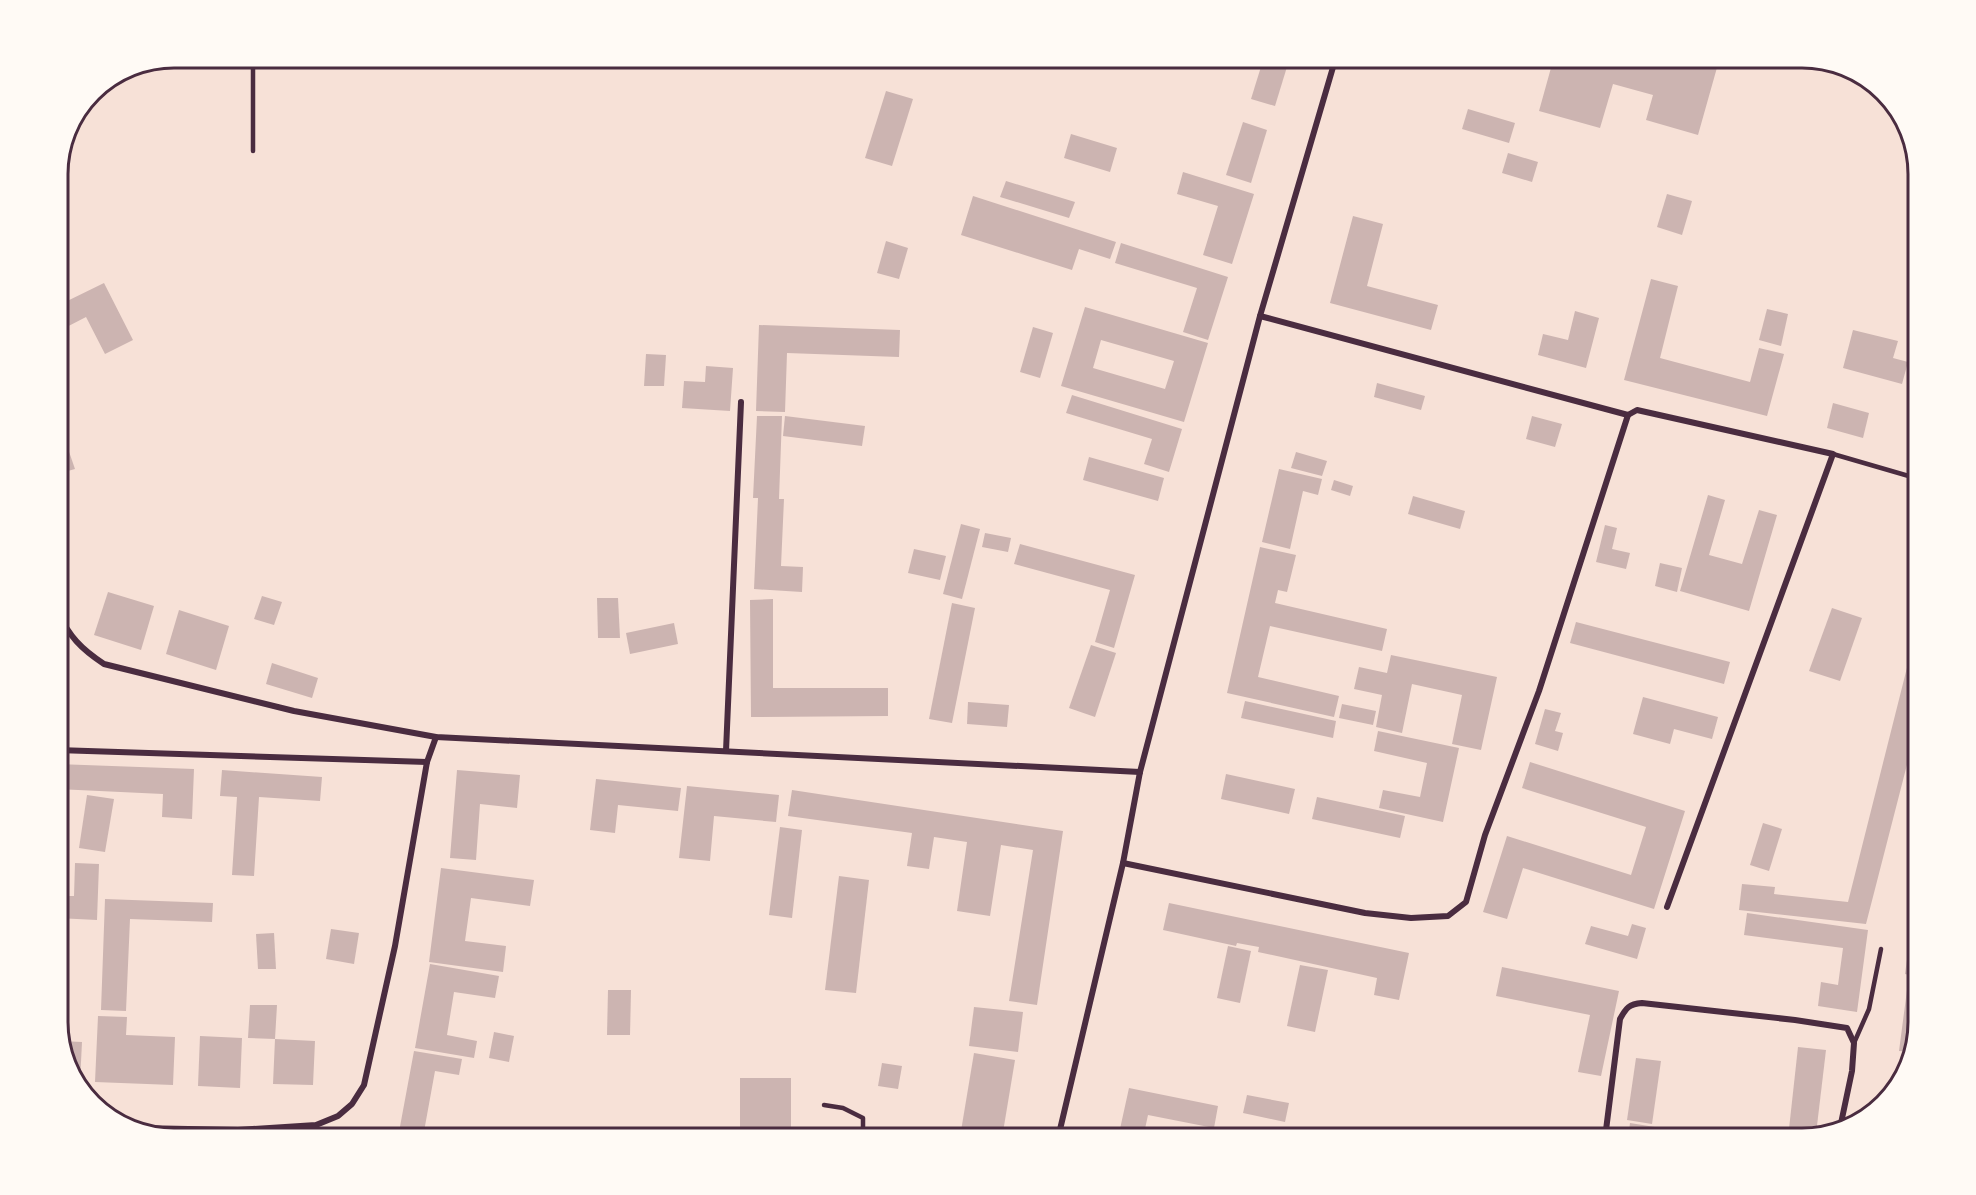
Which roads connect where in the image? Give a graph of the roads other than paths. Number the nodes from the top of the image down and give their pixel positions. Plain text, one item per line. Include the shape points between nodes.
1 (253, 68) edge
2 (1333, 68) edge
3 (253, 151) dead end
4 (1260, 316) junction
5 (741, 402) dead end
6 (1628, 415) junction
7 (1833, 454) junction
8 (1908, 476) edge
9 (68, 631) edge
10 (436, 737) junction
11 (68, 750) edge
12 (726, 751) junction
13 (427, 762) junction
14 (1140, 772) junction
15 (1123, 863) junction
16 (1667, 907) dead end
17 (1881, 950) dead end
18 (1854, 1043) junction
19 (824, 1105) dead end
20 (1842, 1119) edge
21 (269, 1128) edge
22 (863, 1128) edge
23 (1060, 1128) edge
24 (1606, 1128) edge

1 - 3 lane
2 - 4 street
4 - 6 street
4 - 14 street
5 - 12 street
6 - 7 street via 1636,410
6 - 15 street via 1539,691 1485,835 1466,902 1448,916 1365,913
7 - 8 lane
7 - 16 street
9 - 10 street via 82,649 104,664 294,711
10 - 12 street
10 - 13 street
11 - 13 street
12 - 14 street
13 - 21 street via 390,969 364,1085 352,1104 338,1116 316,1125
14 - 15 street
15 - 23 street
17 - 18 lane via 1869,1009
18 - 20 street
18 - 24 street via 1847,1028 1632,1004 1620,1019
19 - 22 lane via 843,1108 863,1118

